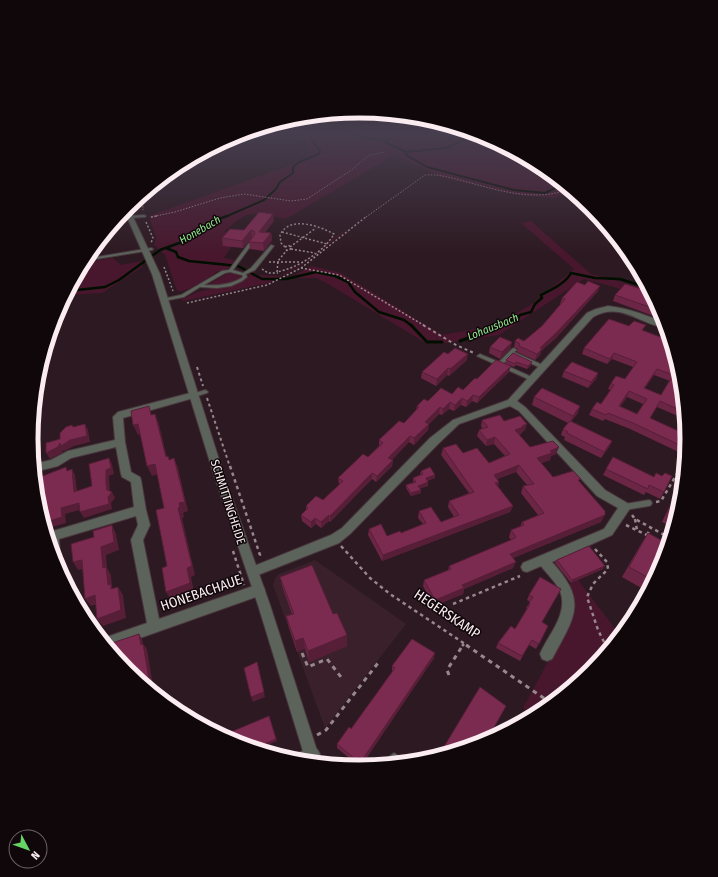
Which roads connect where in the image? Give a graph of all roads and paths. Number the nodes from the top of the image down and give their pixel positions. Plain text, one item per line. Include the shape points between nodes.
1 (347, 173) edge
2 (564, 192) edge
3 (143, 201) edge
4 (144, 216) junction
5 (130, 217) joint
6 (316, 228) junction
7 (282, 232) junction
8 (303, 238) junction
9 (253, 240) edge
10 (327, 244) junction
11 (272, 246) dead end
12 (291, 248) junction
13 (286, 249) junction
14 (147, 251) junction
15 (315, 253) junction
16 (93, 259) edge
17 (278, 261) junction
18 (300, 262) junction
19 (301, 268) junction
20 (230, 270) junction
21 (245, 273) junction
22 (279, 273) junction
23 (199, 286) junction
24 (164, 300) junction
25 (184, 303) dead end
26 (659, 323) edge
27 (480, 356) joint
28 (195, 363) dead end
29 (500, 364) junction
30 (543, 367) junction
31 (532, 379) junction
32 (205, 392) junction
33 (194, 395) junction
34 (511, 402) junction
35 (120, 442) junction
36 (40, 467) edge
37 (678, 472) edge
38 (649, 503) joint
39 (625, 507) junction
40 (140, 510) junction
41 (635, 519) junction
42 (651, 528) junction
43 (647, 534) junction
44 (665, 535) edge
45 (53, 536) edge
46 (335, 539) junction
47 (656, 539) edge
48 (588, 540) junction
49 (543, 560) junction
50 (528, 567) joint
51 (253, 572) junction
52 (259, 590) junction
53 (453, 604) dead end
54 (154, 626) junction
55 (111, 642) edge
56 (464, 644) junction
57 (605, 644) edge
58 (302, 652) dead end
59 (547, 654) dead end
60 (378, 663) dead end
61 (449, 675) dead end
62 (341, 677) dead end
63 (545, 699) edge
64 (308, 754) edge

1 - 4 path via 300,201 243,194 179,212
2 - 19 path via 553,196 531,196 437,174 424,175
3 - 4 path
4 - 5 lane
4 - 14 path via 153,238
5 - 14 street, SCHMITTINGHEIDE
6 - 7 path via 298,223
6 - 8 path
6 - 10 path via 334,234
7 - 8 path
7 - 13 path via 280,240
8 - 10 path
8 - 12 path
9 - 20 lane
10 - 15 path
11 - 21 lane via 253,269
12 - 13 path
12 - 15 path
13 - 17 path
14 - 16 lane
14 - 24 street, SCHMITTINGHEIDE
15 - 18 path
17 - 18 path
17 - 22 path via 276,271
17 - 22 path via 264,265 262,269 272,274
18 - 22 path
19 - 25 path via 267,285
19 - 27 path via 339,275 456,345
20 - 21 lane
20 - 23 lane
21 - 23 lane via 245,277 239,282
23 - 24 lane via 182,296
24 - 33 street, SCHMITTINGHEIDE
26 - 30 street via 624,311 595,311
27 - 29 lane
28 - 32 path
29 - 30 lane via 514,352
29 - 31 lane
30 - 31 street
31 - 34 street
32 - 33 lane
32 - 51 path via 260,555
33 - 35 street, HONEBACHAUE via 121,414 118,417
33 - 51 street, SCHMITTINGHEIDE
34 - 39 street via 522,409 601,493
34 - 46 street via 456,422
35 - 36 street via 68,455 54,463
35 - 40 street, HONEBACHAUE via 126,474 136,480
37 - 38 path via 661,501
38 - 39 lane
39 - 41 path
39 - 48 street via 608,532
40 - 45 street
40 - 54 street, HONEBACHAUE via 144,525 137,540
41 - 42 path
41 - 43 path via 637,530
42 - 43 path
42 - 44 path
43 - 47 path
46 - 51 street
46 - 56 path, HEGERSKAMP via 380,586
48 - 49 street
48 - 57 path via 608,565 607,572 593,584 587,597
49 - 50 street
49 - 59 street via 566,589 568,596 566,619
50 - 53 path via 524,574
51 - 52 street, SCHMITTINGHEIDE
52 - 54 street, HONEBACHAUE
52 - 64 street, SCHMITTINGHEIDE
54 - 55 street, HONEBACHAUE
56 - 61 path via 447,670
56 - 63 path, HEGERSKAMP
58 - 62 path via 308,667 327,659
60 - 64 path

